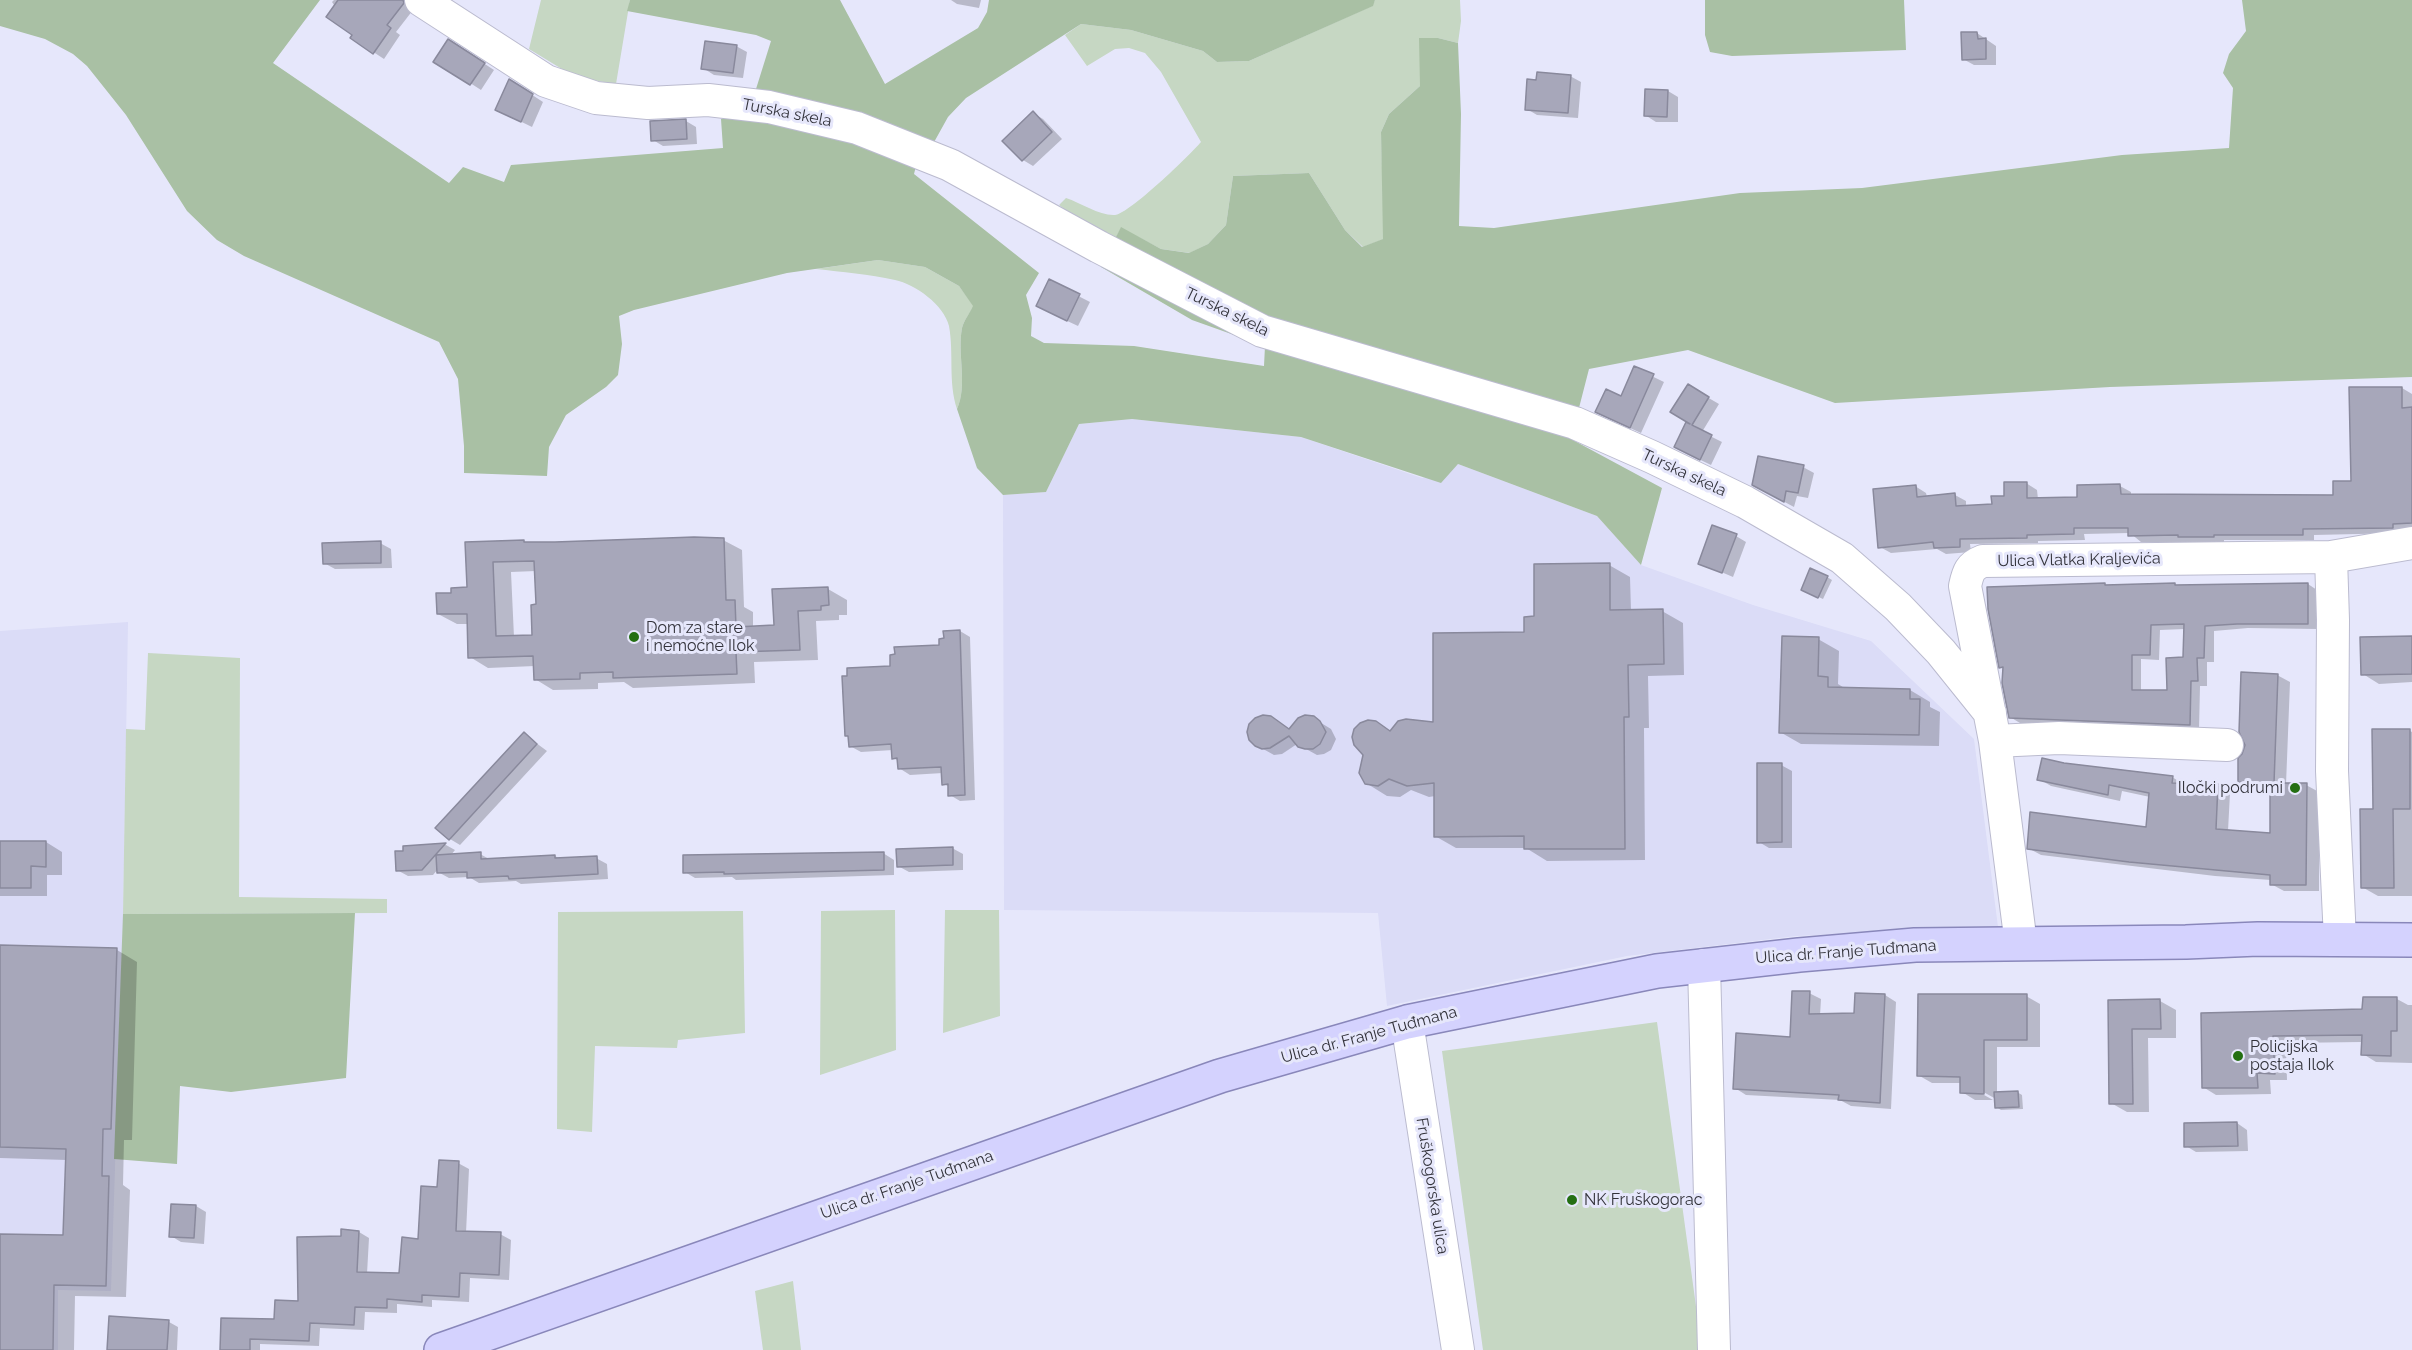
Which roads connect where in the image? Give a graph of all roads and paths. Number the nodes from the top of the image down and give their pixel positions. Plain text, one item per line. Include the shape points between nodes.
1 (421, 0) edge
2 (2412, 543) edge
3 (2331, 557) junction
4 (1993, 727) junction
5 (2227, 745) dead end
6 (2340, 939) junction
7 (2412, 940) edge
8 (2021, 944) junction
9 (1704, 965) junction
10 (1407, 1022) junction
11 (441, 1350) edge
12 (1458, 1350) edge
13 (1714, 1350) edge

1 - 4 street, Turska skela via 546,81 596,98 648,103 708,100 769,107 857,128 950,165 1262,331 1575,423 1652,457 1745,502 1842,558 1898,607 1941,652
2 - 3 street, Ulica Vlatka Kraljevića
3 - 4 street, Ulica Vlatka Kraljevića via 1983,561 1972,565 1965,586
3 - 6 street via 2332,771
4 - 5 street via 2059,738
4 - 8 street, Ulica Vlatka Kraljevića
6 - 7 main road, Ulica dr. Franje Tuđmana
6 - 8 main road, Ulica dr. Franje Tuđmana
8 - 9 main road, Ulica dr. Franje Tuđmana via 1914,945
9 - 10 main road, Ulica dr. Franje Tuđmana
9 - 13 street
10 - 11 main road, Ulica dr. Franje Tuđmana via 1220,1076
10 - 12 street, Fruškogorska ulica

